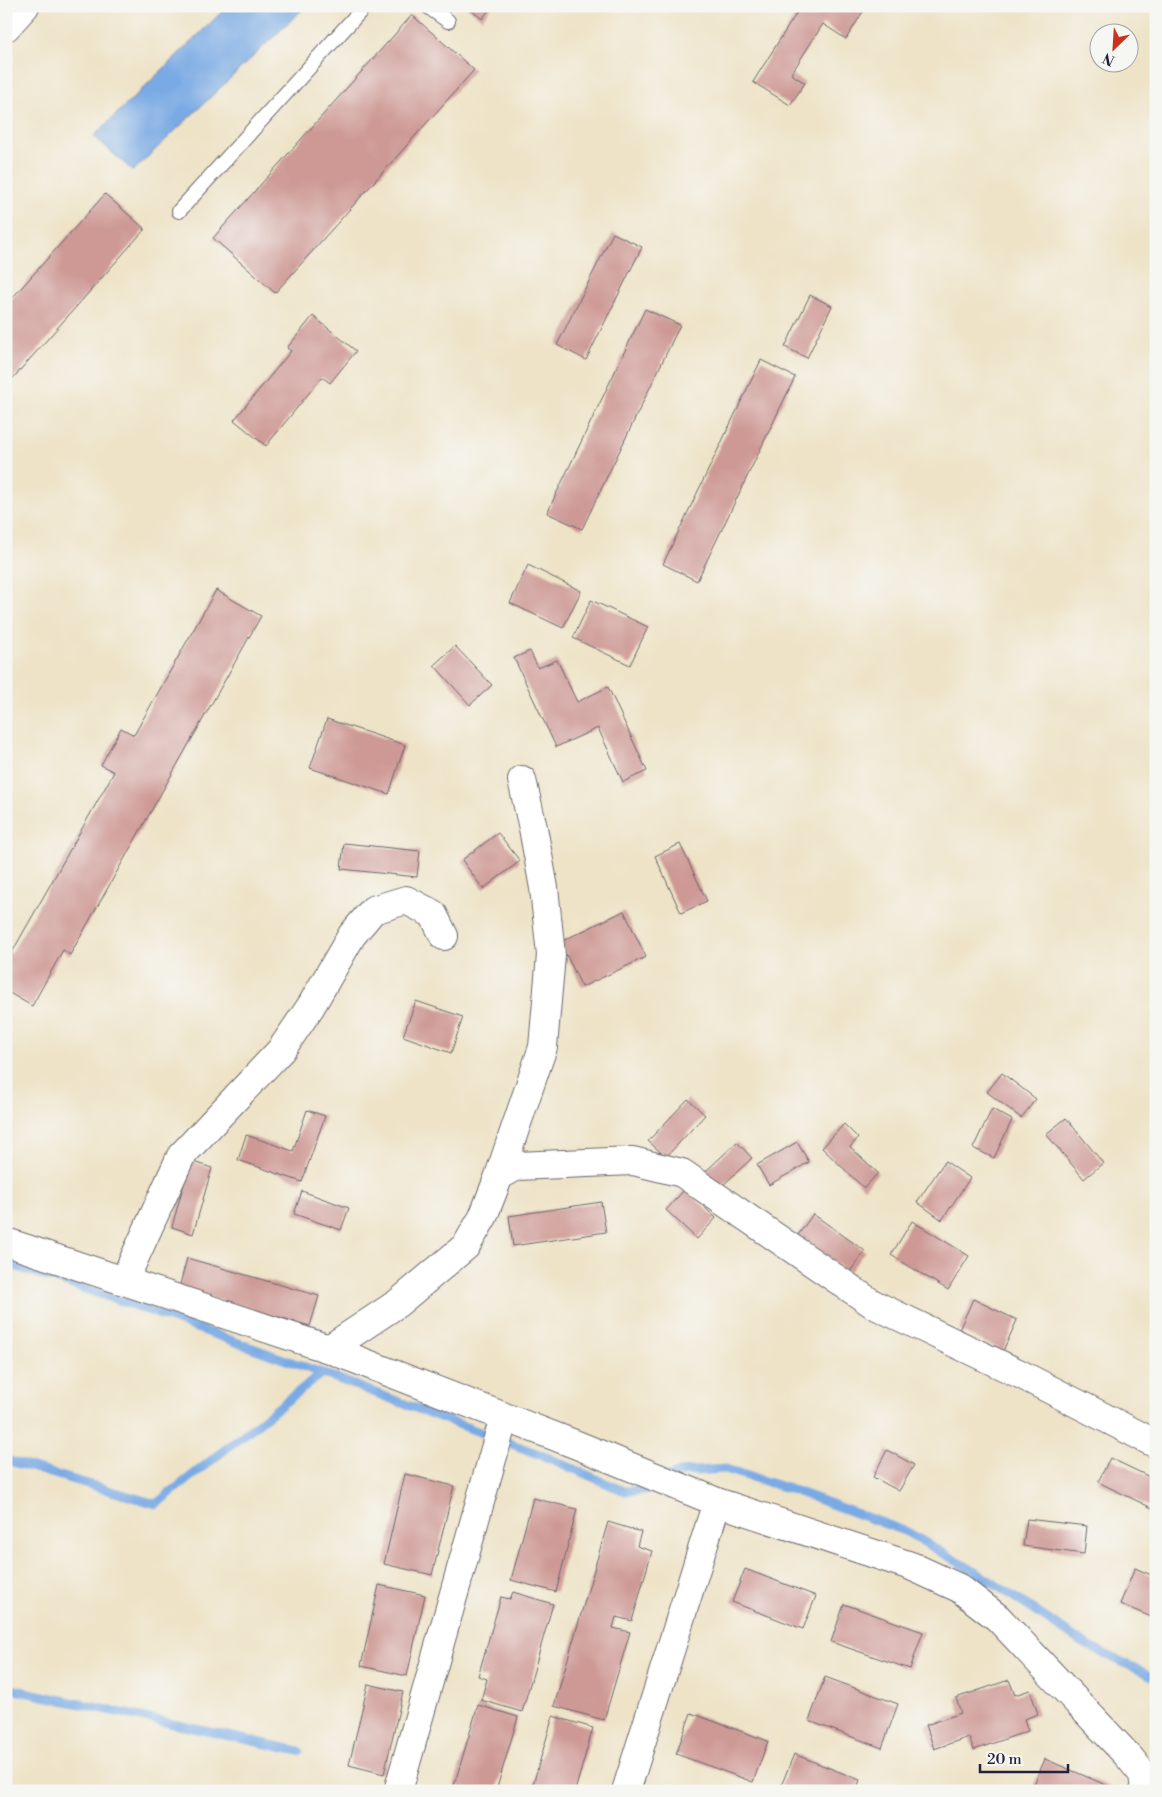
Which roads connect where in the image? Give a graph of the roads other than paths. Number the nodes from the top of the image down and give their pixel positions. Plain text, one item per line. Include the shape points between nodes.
1 (25, 6) edge
2 (365, 6) edge
3 (427, 6) edge
4 (448, 21) dead end
5 (6, 27) edge
6 (179, 211) dead end
7 (522, 780) dead end
8 (444, 936) dead end
9 (499, 1176) junction
10 (6, 1242) edge
11 (124, 1281) junction
12 (329, 1349) junction
13 (504, 1417) junction
14 (1156, 1444) edge
15 (717, 1502) junction
16 (398, 1791) edge
17 (626, 1791) edge
18 (1144, 1791) edge

1 - 5 street
2 - 6 lane
3 - 4 lane
7 - 9 street via 544,888 551,955 543,1047
8 - 11 street via 433,914 406,900 373,910 352,935 282,1050 181,1156
9 - 12 street via 483,1217 466,1246 398,1303
9 - 14 street via 518,1166 633,1160 682,1173 873,1304
10 - 11 street
11 - 12 street
12 - 13 street
13 - 15 street
13 - 16 street
15 - 17 street
15 - 18 street via 911,1566 959,1588 998,1618 1129,1756 1143,1774

